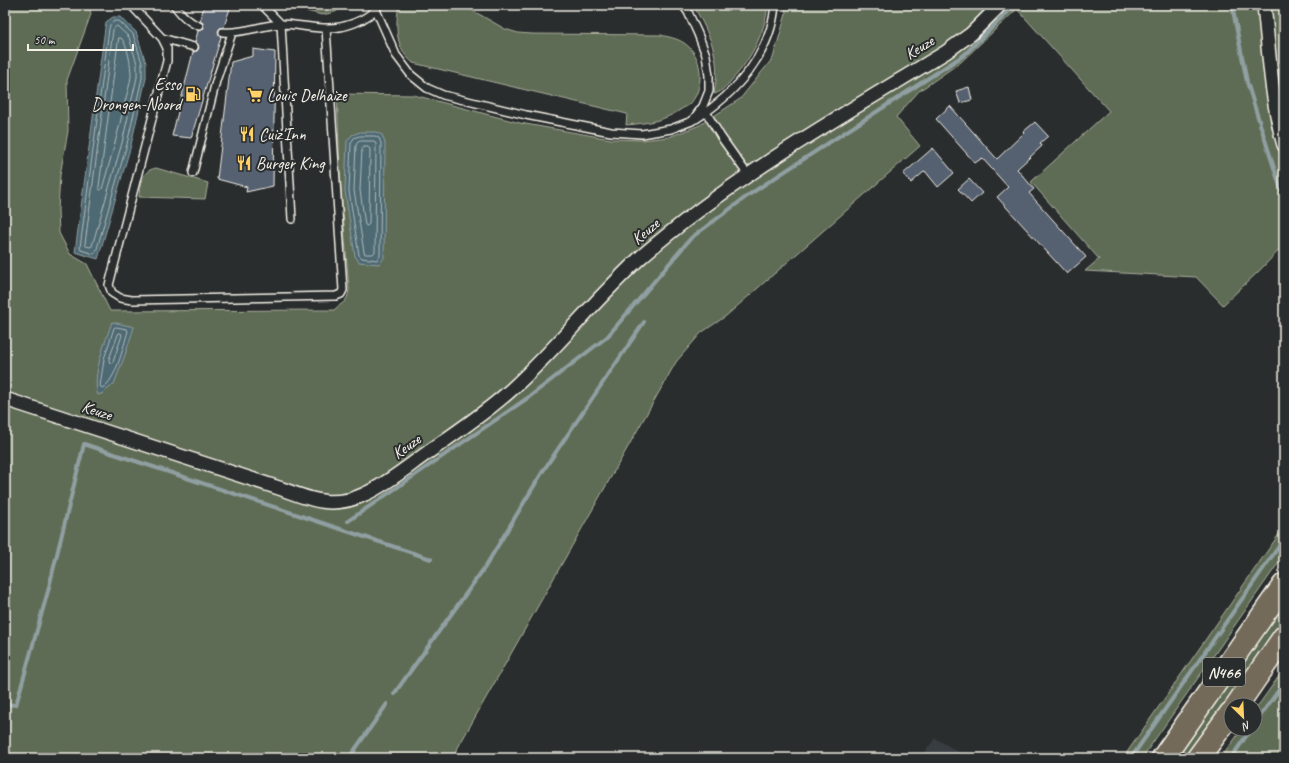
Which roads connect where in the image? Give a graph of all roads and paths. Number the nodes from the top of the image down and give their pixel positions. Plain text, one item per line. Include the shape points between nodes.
1 (132, 5) edge
2 (174, 5) edge
3 (262, 5) edge
4 (683, 5) edge
5 (775, 5) edge
6 (1000, 5) edge
7 (1264, 5) edge
8 (378, 8) edge
9 (280, 24) junction
10 (199, 26) dead end
11 (326, 28) junction
12 (223, 32) dead end
13 (232, 33) junction
14 (162, 38) junction
15 (194, 47) dead end
16 (217, 52) dead end
17 (225, 54) junction
18 (706, 112) junction
19 (692, 121) junction
20 (1284, 145) edge
21 (193, 173) dead end
22 (748, 175) junction
23 (292, 219) dead end
24 (5, 398) edge
25 (1284, 585) edge
26 (1284, 637) edge
27 (1243, 697) edge
28 (1223, 724) edge
29 (1163, 758) edge
30 (1198, 758) edge

1 - 14 lane
2 - 10 lane via 181,15
3 - 9 lane
4 - 19 lane via 706,54 709,76 709,91 703,106
5 - 18 lane via 765,46 754,64 732,92
6 - 22 street, Keuze via 971,34 946,52
7 - 20 street via 1270,70
8 - 11 lane via 361,20 344,26
8 - 19 lane via 396,55 411,75 427,88 443,95 611,132 642,134 671,129
9 - 11 lane
9 - 13 lane
9 - 23 lane
11 - 14 lane via 343,290 336,296 132,300 120,298 112,293 109,285 167,61 167,48
12 - 13 lane
13 - 17 lane
14 - 15 lane
16 - 17 lane
17 - 21 lane
18 - 19 lane
18 - 22 lane
22 - 24 street, Keuze via 666,236 609,287 512,390 388,481 351,500 332,503 310,499
25 - 29 highway, N466
26 - 27 highway, N466
28 - 30 highway

